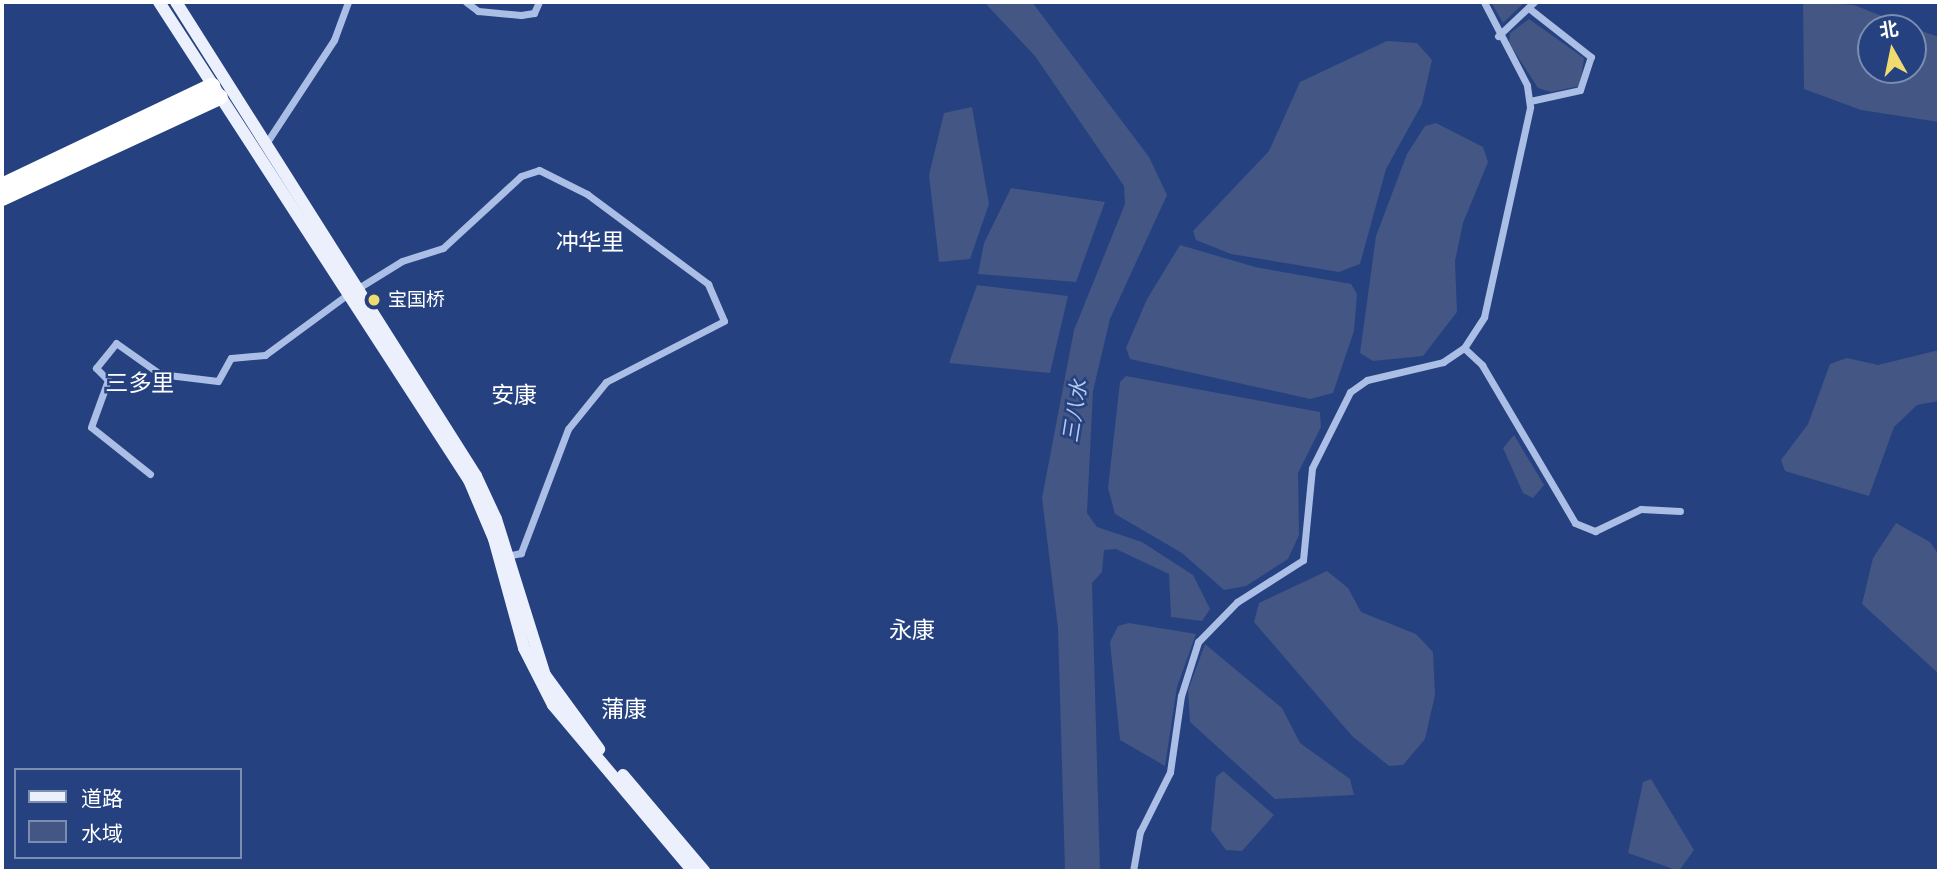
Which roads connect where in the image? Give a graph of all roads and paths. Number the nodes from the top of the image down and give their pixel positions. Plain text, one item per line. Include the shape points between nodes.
1 (159, 2) edge
2 (176, 2) edge
3 (348, 2) edge
4 (466, 2) edge
5 (539, 2) edge
6 (1484, 2) edge
7 (1533, 6) edge
8 (1498, 36) junction
9 (216, 91) junction
10 (1530, 101) junction
11 (267, 142) junction
12 (2, 186) edge
13 (2, 198) edge
14 (360, 287) junction
15 (348, 294) junction
16 (1464, 348) junction
17 (150, 474) dead end
18 (1680, 511) dead end
19 (507, 556) junction
20 (693, 871) edge
21 (704, 871) edge
22 (1133, 871) edge

1 - 9 main road
2 - 11 main road
3 - 11 street via 334,40
4 - 5 street via 478,11 521,15 534,13
6 - 8 street
7 - 8 street
7 - 10 street via 1591,57 1580,90
8 - 10 street
9 - 12 highway
9 - 13 highway
9 - 15 main road
10 - 16 street via 1496,283
11 - 14 main road
14 - 15 main road
14 - 19 main road via 476,476
14 - 19 street via 402,261 443,248 521,176 539,170 587,194 708,284 724,321 606,382 568,429 521,553
15 - 17 street via 265,355 231,358 218,381 160,374 116,343 96,368 108,380 91,427
15 - 20 main road via 480,504 537,679 573,733
16 - 18 street via 1482,365 1575,523 1595,531 1642,509
16 - 22 street via 1431,367 1367,380 1350,392 1312,468 1303,560 1224,612 1198,642 1181,696 1170,772 1140,832
19 - 21 main road via 533,646 560,701

